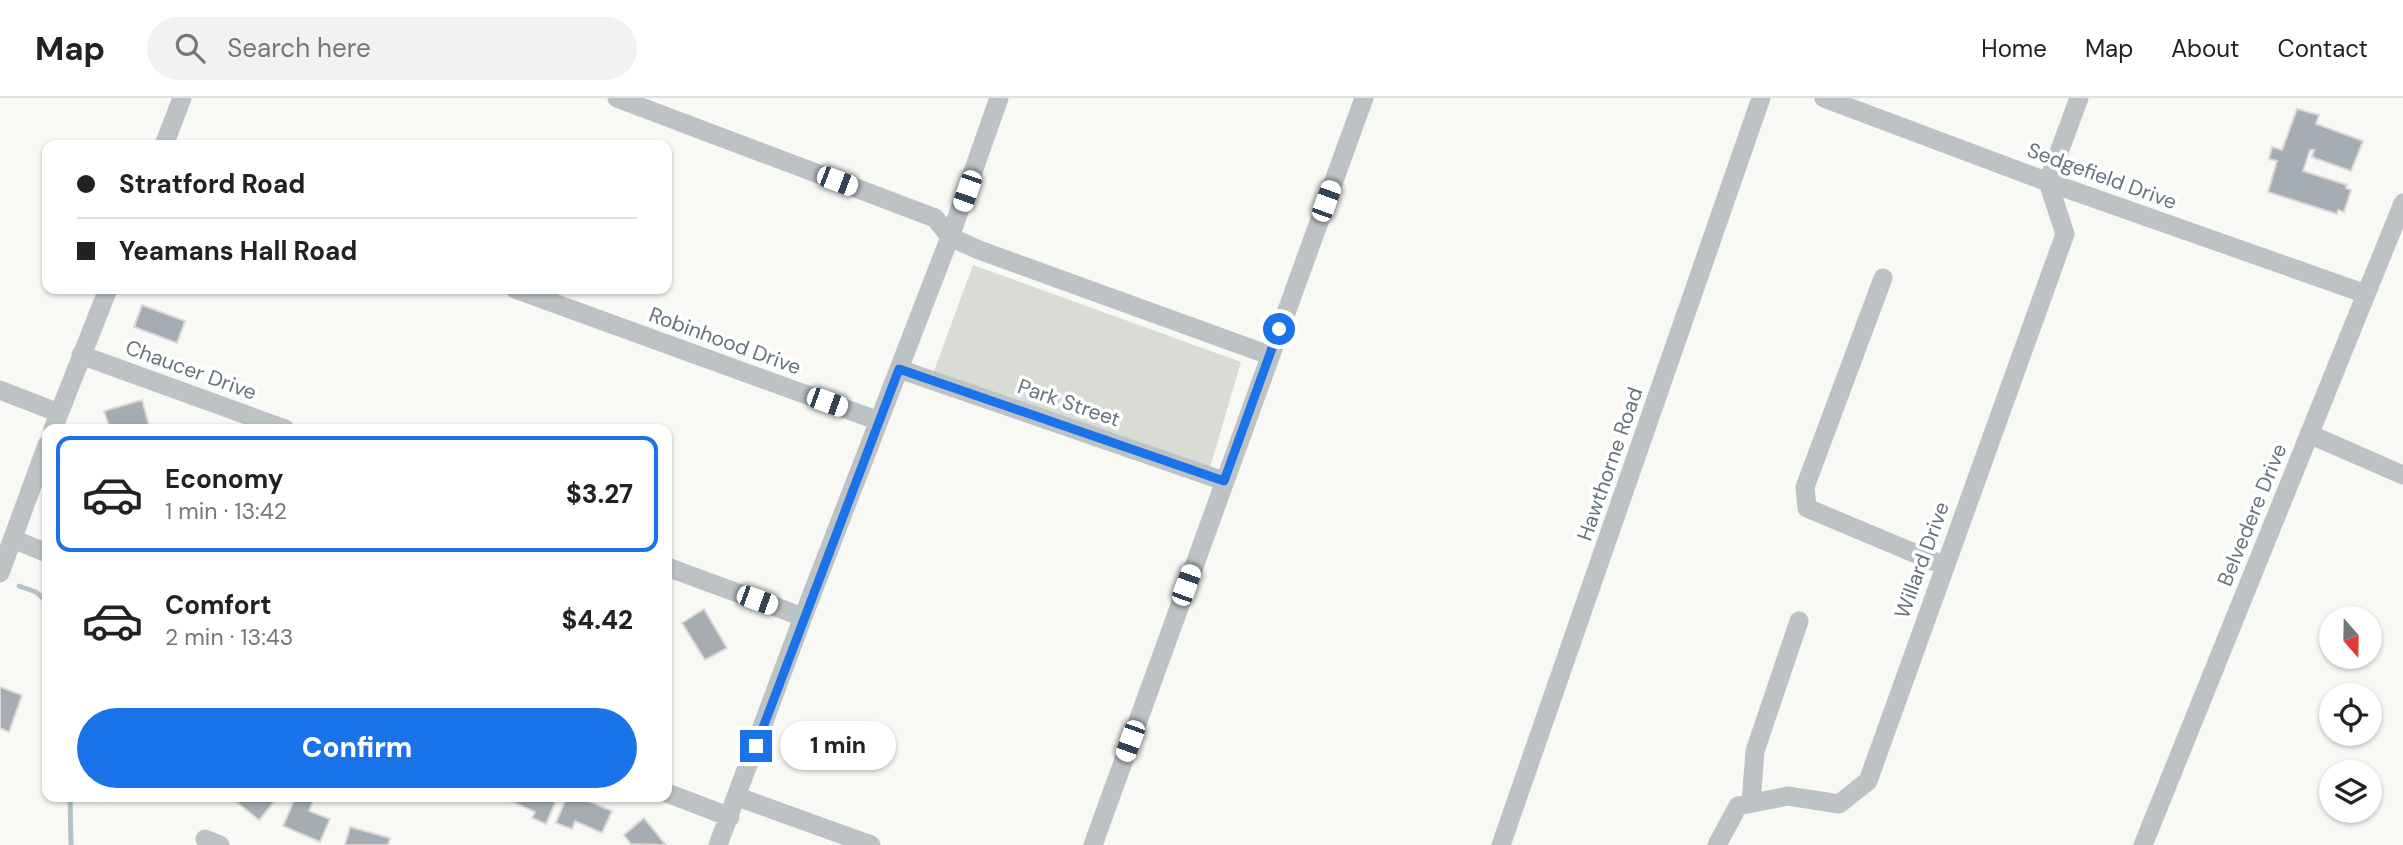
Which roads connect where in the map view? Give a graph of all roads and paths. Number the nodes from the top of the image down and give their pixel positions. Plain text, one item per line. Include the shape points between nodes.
1 (182, 98) edge
2 (617, 98) edge
3 (999, 98) edge
4 (1364, 98) edge
5 (1761, 98) edge
6 (1824, 98) edge
7 (2079, 98) edge
8 (166, 140) edge
9 (2048, 182) junction
10 (2403, 203) edge
11 (950, 237) junction
12 (1883, 278) dead end
13 (106, 294) edge
14 (529, 294) edge
15 (2366, 294) junction
16 (81, 355) junction
17 (1269, 355) junction
18 (899, 369) junction
19 (0, 390) edge
20 (56, 421) edge
21 (879, 421) junction
22 (271, 424) edge
23 (2309, 434) junction
24 (42, 459) edge
25 (2403, 475) edge
26 (1224, 481) junction
27 (13, 539) junction
28 (42, 551) edge
29 (1945, 566) junction
30 (672, 569) edge
31 (0, 573) edge
32 (803, 617) junction
33 (1799, 621) dead end
34 (672, 795) edge
35 (738, 797) junction
36 (1751, 803) junction
37 (730, 817) junction
38 (718, 845) edge
39 (871, 845) edge
40 (1093, 845) edge
41 (1501, 845) edge
42 (1717, 845) edge
43 (2143, 845) edge

1 - 8 street
2 - 11 street via 935,218
3 - 11 street
4 - 17 street
5 - 41 street, Hawthorne Road
6 - 9 street, Sedgefield Drive
7 - 9 street
9 - 15 street, Sedgefield Drive
9 - 29 street, Willard Drive via 2065,234
10 - 15 street, Belvedere Drive
11 - 17 street
11 - 18 street
12 - 29 street via 1805,487 1807,508
13 - 16 street
14 - 21 street, Robinhood Drive
15 - 23 street, Belvedere Drive
16 - 20 street
16 - 22 street, Chaucer Drive
17 - 26 street
18 - 21 street
18 - 26 street, Park Street
19 - 20 street
21 - 32 street
23 - 25 street
23 - 43 street, Belvedere Drive
24 - 27 street
26 - 40 street
27 - 28 street
27 - 31 street
29 - 36 street, Willard Drive via 1868,781 1839,804 1788,796
30 - 32 street
32 - 35 street
33 - 36 street via 1755,751
34 - 37 street
35 - 37 street
35 - 39 street
36 - 42 street via 1738,806
37 - 38 street

